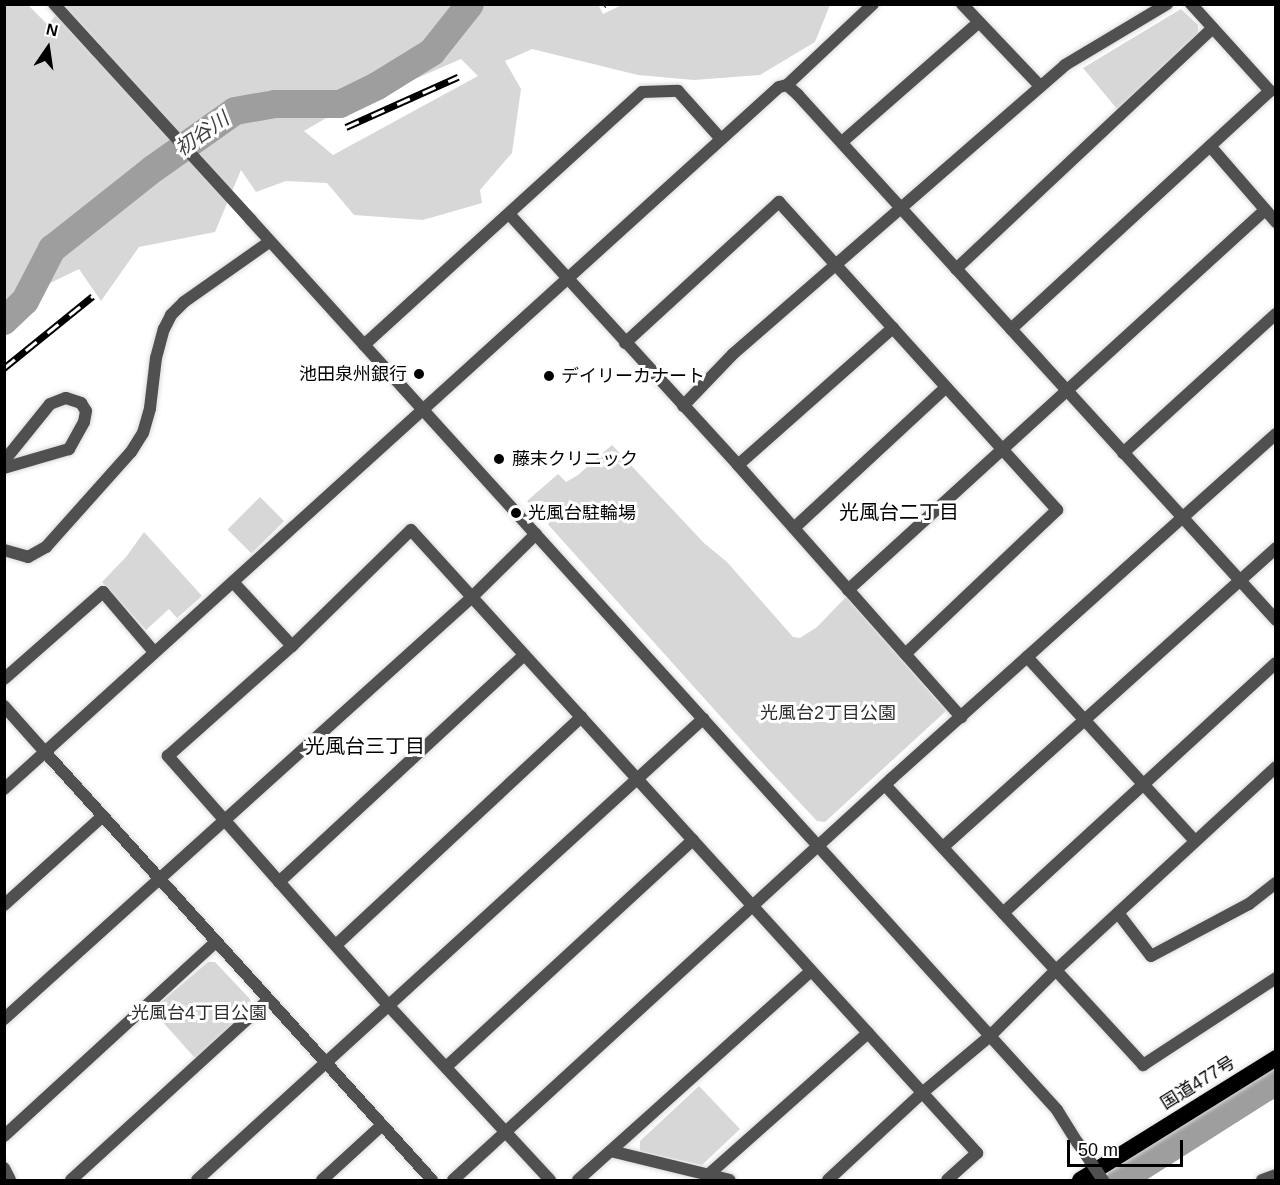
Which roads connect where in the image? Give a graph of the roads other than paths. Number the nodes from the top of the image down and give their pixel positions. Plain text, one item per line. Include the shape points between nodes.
1 (54, 4) edge
2 (873, 4) edge
3 (962, 4) edge
4 (1167, 4) edge
5 (1191, 4) edge
6 (978, 22) junction
7 (1213, 28) junction
8 (787, 85) junction
9 (1040, 86) junction
10 (721, 139) junction
11 (842, 142) junction
12 (1210, 146) junction
13 (901, 208) junction
14 (1265, 210) junction
15 (510, 215) junction
16 (1275, 222) edge
17 (269, 242) junction
18 (836, 264) junction
19 (956, 269) junction
20 (567, 279) junction
21 (1275, 314) edge
22 (892, 328) junction
23 (1011, 329) junction
24 (626, 343) junction
25 (364, 345) junction
26 (946, 387) junction
27 (1067, 391) junction
28 (683, 406) junction
29 (422, 409) junction
30 (1275, 434) edge
31 (1002, 449) junction
32 (1123, 453) junction
33 (4, 461) edge
34 (738, 465) junction
35 (4, 468) edge
36 (1182, 518) junction
37 (794, 528) junction
38 (536, 534) junction
39 (1275, 548) edge
40 (4, 550) edge
41 (1240, 580) junction
42 (232, 582) junction
43 (848, 590) junction
44 (471, 598) junction
45 (1275, 620) edge
46 (291, 646) junction
47 (154, 652) junction
48 (905, 654) junction
49 (524, 655) junction
50 (1027, 657) junction
51 (1275, 663) edge
52 (4, 680) edge
53 (4, 706) edge
54 (581, 717) junction
55 (961, 717) junction
56 (703, 719) junction
57 (1085, 720) junction
58 (45, 752) junction
59 (1275, 767) edge
60 (637, 779) junction
61 (1143, 784) junction
62 (885, 785) junction
63 (4, 789) edge
64 (103, 816) junction
65 (223, 821) junction
66 (693, 840) junction
67 (1195, 841) junction
68 (820, 847) junction
69 (943, 847) junction
70 (158, 878) junction
71 (279, 882) junction
72 (1275, 883) edge
73 (4, 905) edge
74 (754, 906) junction
75 (1003, 913) junction
76 (1118, 913) junction
77 (216, 942) junction
78 (336, 945) junction
79 (1056, 970) junction
80 (812, 971) junction
81 (1275, 978) edge
82 (268, 1000) junction
83 (389, 1006) junction
84 (4, 1019) edge
85 (868, 1033) junction
86 (990, 1035) junction
87 (1275, 1058) edge
88 (327, 1065) junction
89 (447, 1066) junction
90 (922, 1093) junction
91 (381, 1126) junction
92 (506, 1132) junction
93 (4, 1136) edge
94 (611, 1151) junction
95 (4, 1168) edge
96 (708, 1175) junction
97 (1275, 1175) edge
98 (10, 1180) edge
99 (71, 1180) edge
100 (197, 1180) edge
101 (322, 1180) edge
102 (432, 1180) edge
103 (453, 1180) edge
104 (550, 1180) edge
105 (578, 1180) edge
106 (730, 1180) edge
107 (828, 1180) edge
108 (947, 1180) edge
109 (1080, 1180) edge
110 (1103, 1180) edge
111 (1262, 1180) edge

1 - 17 street, bridge
2 - 8 street
3 - 6 street
4 - 9 street via 1065,64
5 - 7 street
6 - 9 street
6 - 11 street
7 - 12 street via 1270,91
7 - 19 street
8 - 10 street via 778,87
8 - 11 street
9 - 13 street
10 - 15 street via 678,91 642,92
10 - 20 street
11 - 13 street
12 - 14 street
12 - 23 street
13 - 18 street
13 - 19 street
14 - 16 street
14 - 27 street
15 - 20 street
15 - 25 street
17 - 25 street
17 - 40 street via 171,315 156,358 143,433 131,452 46,548 28,557
18 - 22 street
18 - 24 street via 779,202
18 - 28 street via 733,354
19 - 23 street
20 - 24 street
20 - 29 street
21 - 32 street
22 - 26 street
22 - 34 street
23 - 27 street
24 - 28 street
25 - 29 street
26 - 31 street
26 - 37 street
27 - 31 street
27 - 32 street
28 - 34 street
29 - 38 street
29 - 42 street
30 - 36 street
31 - 43 street
31 - 48 street via 1057,510
32 - 36 street
33 - 35 street via 50,404 72,398 81,403 86,411 84,422 69,449
34 - 37 street
36 - 41 street
36 - 50 street
37 - 43 street
38 - 44 street
38 - 56 street
39 - 41 street
41 - 45 street
41 - 57 street
42 - 46 street
42 - 47 street
43 - 48 street
44 - 46 street via 411,530
44 - 49 street
44 - 65 street
46 - 65 street via 168,756
47 - 52 street via 103,592
47 - 58 street
48 - 55 street
49 - 54 street
49 - 71 street
50 - 55 street
50 - 57 street
51 - 61 street
53 - 58 street
54 - 60 street
54 - 78 street
55 - 62 street
56 - 60 street
56 - 68 street
57 - 61 street
57 - 69 street
58 - 63 street
58 - 64 street
59 - 67 street
60 - 66 street
60 - 83 street
61 - 67 street
61 - 75 street
62 - 68 street
62 - 69 street
64 - 70 street
64 - 73 street
65 - 70 street
65 - 71 street
66 - 74 street
66 - 89 street
67 - 76 street
68 - 74 street
68 - 86 street
69 - 75 street
70 - 77 street
70 - 84 street
71 - 78 street
72 - 76 street via 1249,904 1151,956
74 - 80 street
74 - 92 street
75 - 79 street
76 - 79 street
77 - 82 street
77 - 93 street
78 - 83 street
79 - 81 street via 1143,1065
79 - 86 street
80 - 85 street
80 - 94 street
82 - 88 street
82 - 99 street
83 - 88 street
83 - 89 street
85 - 90 street
85 - 96 street
86 - 90 street
86 - 110 street, bridge via 1057,1110
87 - 109 highway, 国道477号
88 - 91 street
88 - 100 street
89 - 92 street
90 - 107 street
90 - 108 street via 977,1153
91 - 101 street
91 - 102 street
92 - 103 street
92 - 104 street
94 - 96 street
94 - 105 street
95 - 98 street
96 - 106 street
97 - 111 street

